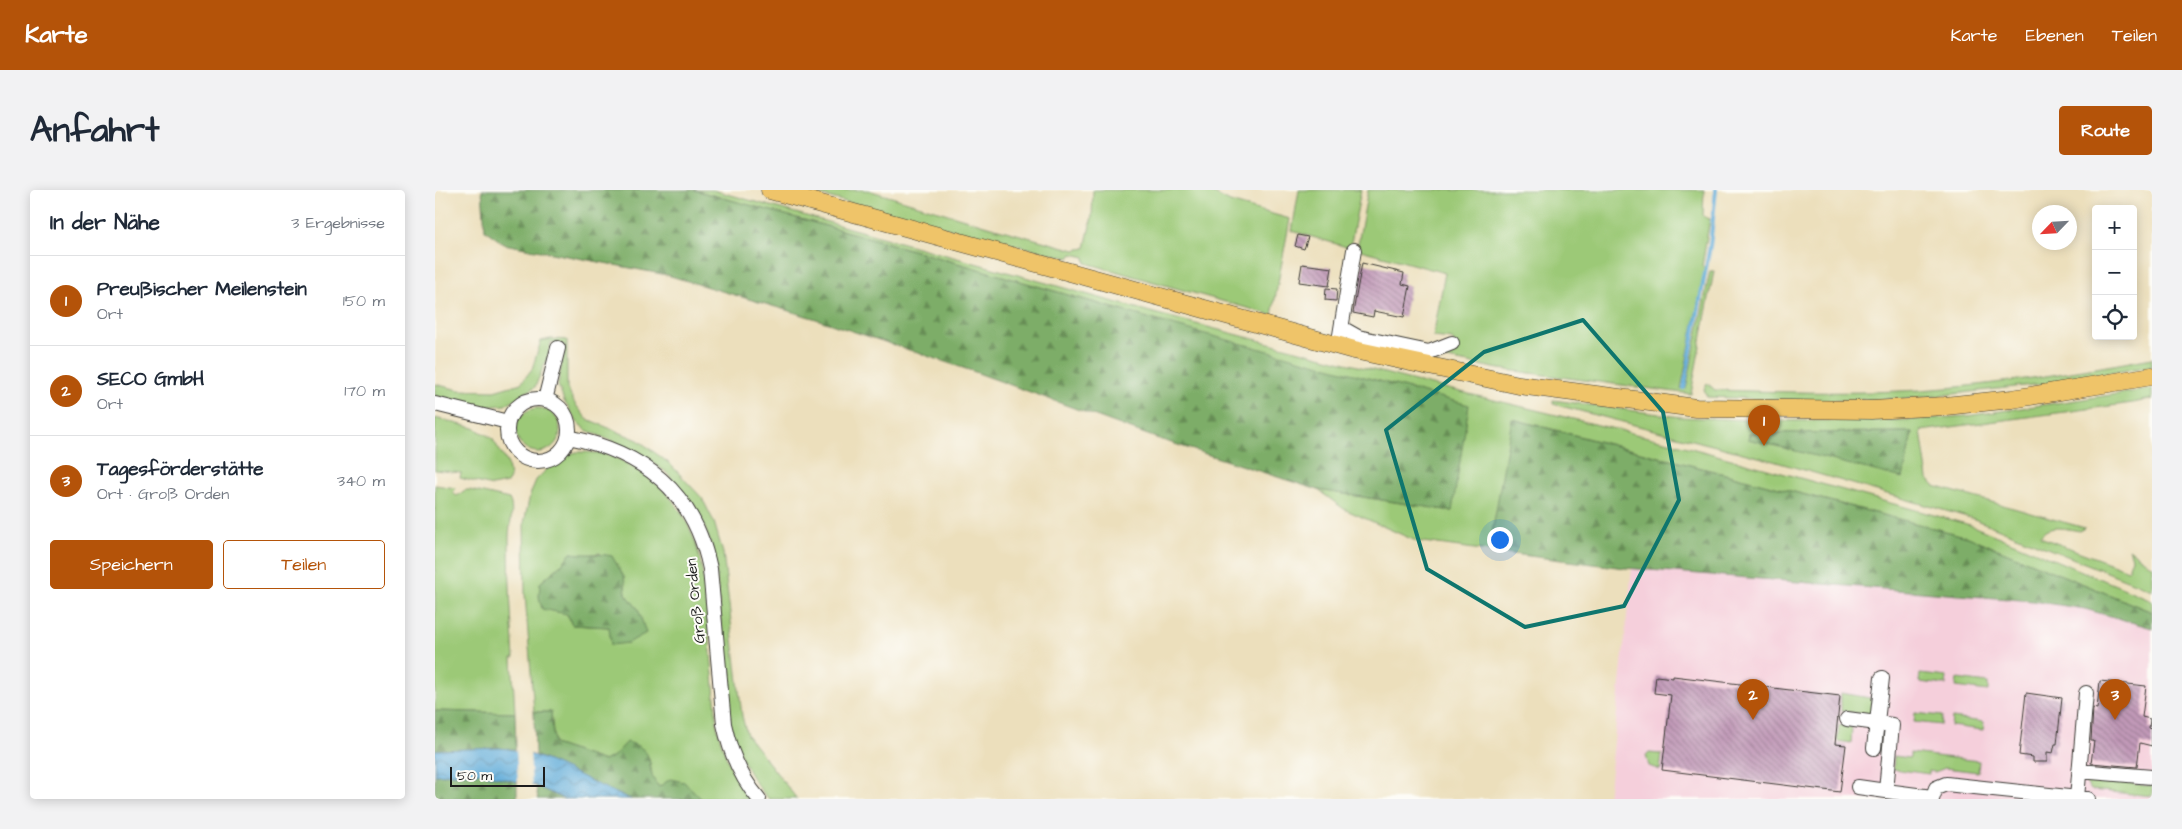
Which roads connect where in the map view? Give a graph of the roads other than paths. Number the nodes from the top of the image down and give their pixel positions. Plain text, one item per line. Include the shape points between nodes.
1 (770, 190) edge
2 (1354, 250) dead end
3 (1342, 328) junction
4 (1452, 343) dead end
5 (1338, 345) junction
6 (558, 348) dead end
7 (2152, 376) edge
8 (545, 400) junction
9 (435, 404) edge
10 (508, 422) junction
11 (567, 437) junction
12 (1882, 678) dead end
13 (2086, 693) dead end
14 (1847, 719) dead end
15 (1877, 723) junction
16 (1874, 748) dead end
17 (2079, 771) junction
18 (2152, 777) edge
19 (1858, 787) dead end
20 (1885, 791) junction
21 (1977, 794) edge
22 (1932, 798) edge
23 (2082, 798) edge
24 (759, 799) edge

1 - 5 main road
2 - 3 street
3 - 4 street via 1358,338 1429,352
3 - 5 street
5 - 7 main road via 1519,385 1696,408 1819,410 1945,406 2012,399
6 - 8 street
8 - 10 street via 530,400 520,405
8 - 11 street via 564,414 568,425
9 - 10 street
10 - 11 street via 508,435 513,447 531,459 545,460 553,456 561,450
11 - 24 street, Groß Orden via 617,451 647,467 675,493 694,521 710,570 728,743 742,776
12 - 15 street
13 - 17 street
14 - 15 street
15 - 16 street
15 - 20 street via 1893,725
17 - 18 street
17 - 23 street
19 - 20 street
20 - 22 street
21 - 22 street via 1961,785 1941,784
21 - 23 street

